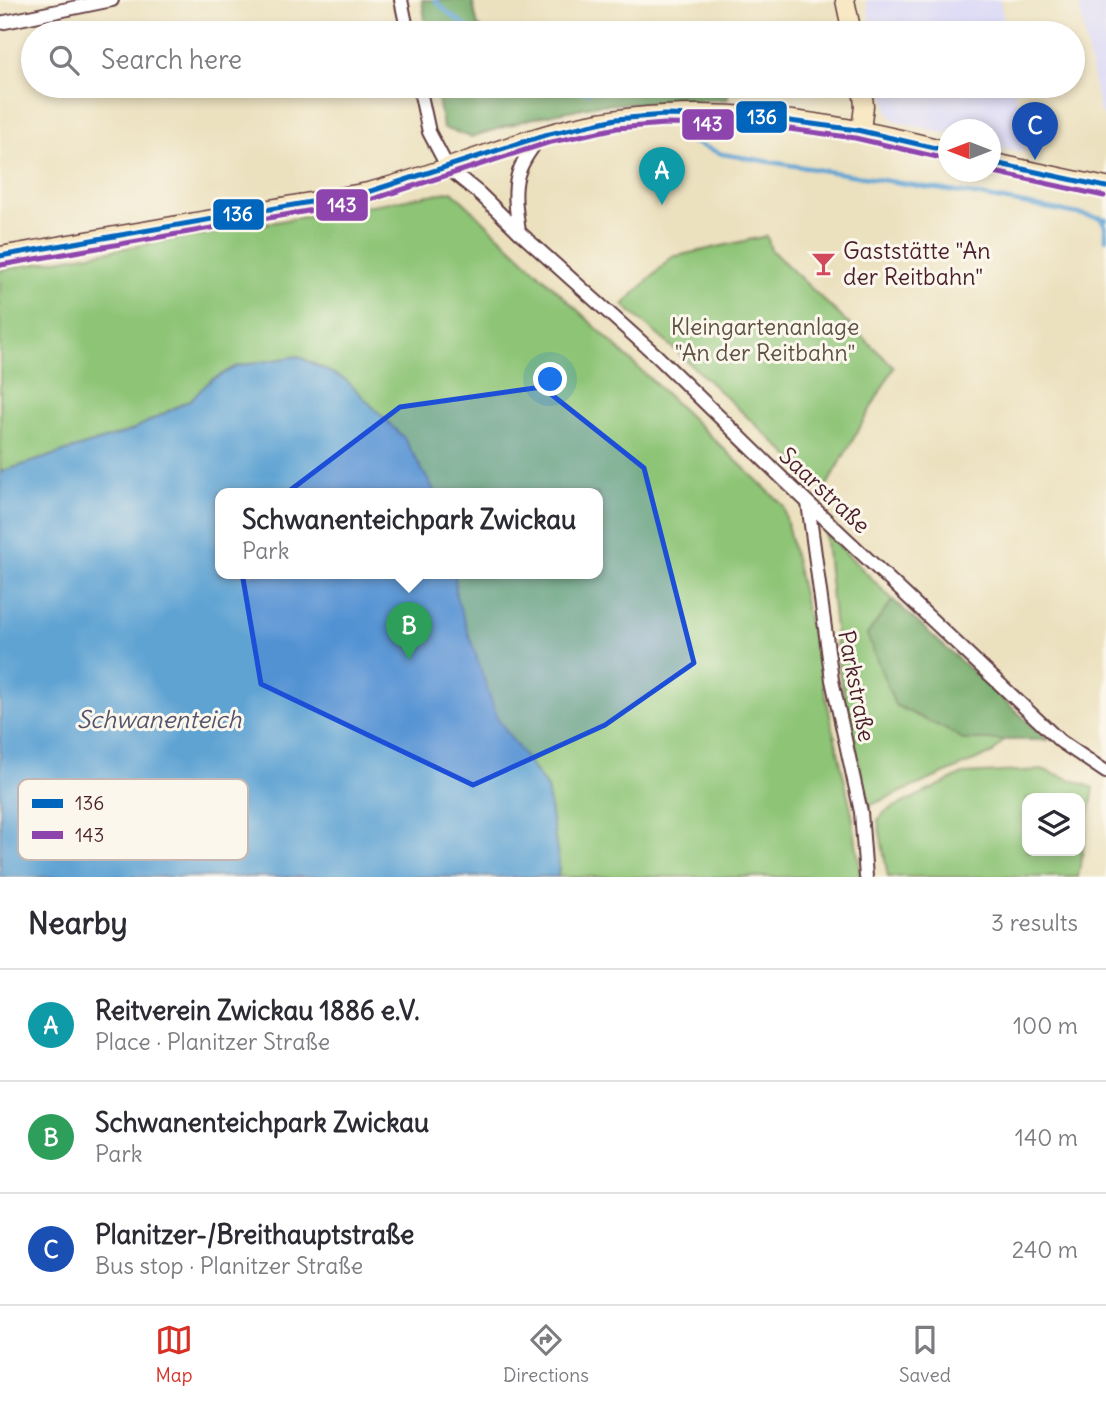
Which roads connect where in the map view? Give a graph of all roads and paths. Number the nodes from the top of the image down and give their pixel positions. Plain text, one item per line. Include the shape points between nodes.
1 (112, 0) edge
2 (401, 0) edge
3 (845, 0) edge
4 (45, 7) edge
5 (405, 21) edge
6 (849, 21) edge
7 (0, 23) edge
8 (422, 98) edge
9 (863, 98) edge
10 (861, 130) junction
11 (541, 136) junction
12 (938, 149) edge
13 (1001, 164) edge
14 (448, 168) junction
15 (1106, 187) edge
16 (519, 232) junction
17 (0, 256) edge
18 (808, 503) junction
19 (1106, 772) edge
20 (866, 877) edge

1 - 4 street
2 - 5 street
3 - 6 main road
4 - 7 street
8 - 14 street, Saarstraße via 429,132
9 - 10 main road
10 - 11 main road via 768,118 681,115 610,120
10 - 12 main road
11 - 14 main road
11 - 16 street via 517,173 514,195
13 - 15 main road
14 - 16 street, Saarstraße
14 - 17 main road via 368,192
16 - 18 street, Saarstraße via 657,356
18 - 19 street, Saarstraße via 1060,741
18 - 20 street, Parkstraße via 832,680 861,812

